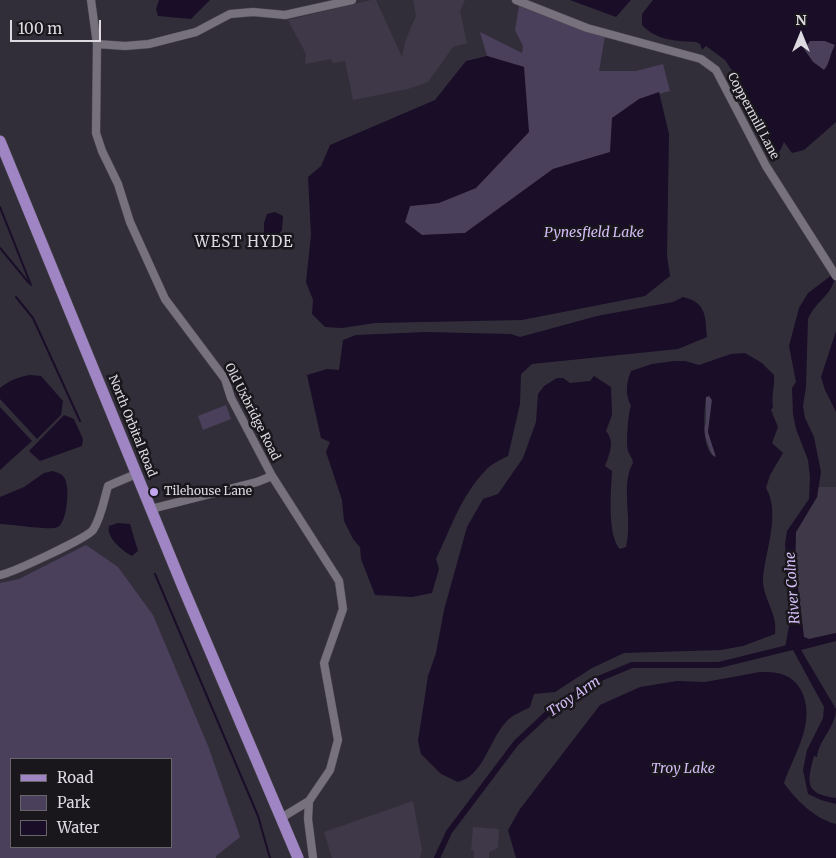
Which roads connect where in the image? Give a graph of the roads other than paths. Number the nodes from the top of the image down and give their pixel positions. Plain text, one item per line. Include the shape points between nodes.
1 (91, 0) edge
2 (352, 0) edge
3 (516, 0) edge
4 (97, 44) junction
5 (0, 141) edge
6 (834, 274) edge
7 (136, 474) junction
8 (272, 476) junction
9 (152, 509) junction
10 (0, 576) edge
11 (309, 802) junction
12 (285, 815) junction
13 (308, 819) junction
14 (298, 858) edge
15 (314, 858) edge

1 - 4 street, Old Uxbridge Road
2 - 4 street via 284,15 230,14 196,32 149,44
3 - 6 street, Coppermill Lane via 587,28 701,59 716,70 766,166
4 - 8 street, Old Uxbridge Road via 96,133 130,222 165,299 225,379 231,398
5 - 7 main road, North Orbital Road
7 - 9 main road, North Orbital Road
7 - 10 street via 108,486 90,533
8 - 9 street
8 - 11 street, Old Uxbridge Road via 338,581 343,609 324,663 338,740 330,770
9 - 12 main road, North Orbital Road
11 - 12 street, Old Uxbridge Road
11 - 13 street
12 - 13 street
12 - 14 main road, North Orbital Road
13 - 15 street

